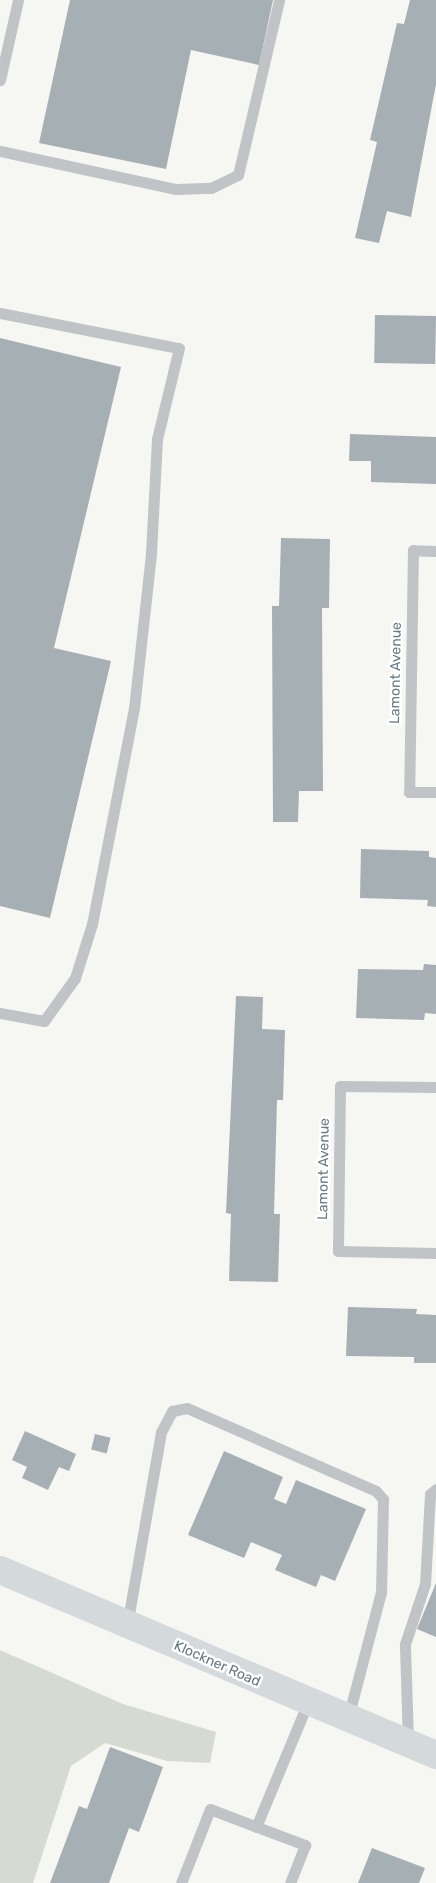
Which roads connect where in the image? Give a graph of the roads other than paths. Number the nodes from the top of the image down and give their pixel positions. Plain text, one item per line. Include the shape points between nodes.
1 (18, 0) edge
2 (279, 0) edge
3 (2, 58) edge
4 (0, 80) edge
5 (0, 151) edge
6 (0, 313) edge
7 (436, 551) edge
8 (436, 792) edge
9 (0, 1013) edge
10 (436, 1087) edge
11 (436, 1253) edge
12 (436, 1489) edge
13 (0, 1570) edge
14 (127, 1624) junction
15 (308, 1702) junction
16 (348, 1720) junction
17 (408, 1744) junction
18 (436, 1754) edge
19 (256, 1827) junction
20 (181, 1883) edge
21 (290, 1883) edge

1 - 3 lane
2 - 5 lane via 238,175 211,188 176,189
3 - 4 lane
6 - 9 lane via 179,348 157,439 151,554 134,708 92,924 75,978 44,1021
7 - 8 lane, Lamont Avenue via 413,550 409,792
10 - 11 lane, Lamont Avenue via 340,1086 338,1250
12 - 17 lane via 430,1494 425,1584 405,1644
13 - 14 main road, Klockner Road
14 - 15 main road, Klockner Road
14 - 16 lane via 161,1432 172,1411 187,1408 376,1491 383,1499 379,1607
15 - 16 main road, Klockner Road
15 - 19 lane
16 - 17 main road, Klockner Road
17 - 18 main road, Klockner Road
19 - 20 lane via 210,1809
19 - 21 lane via 305,1845

